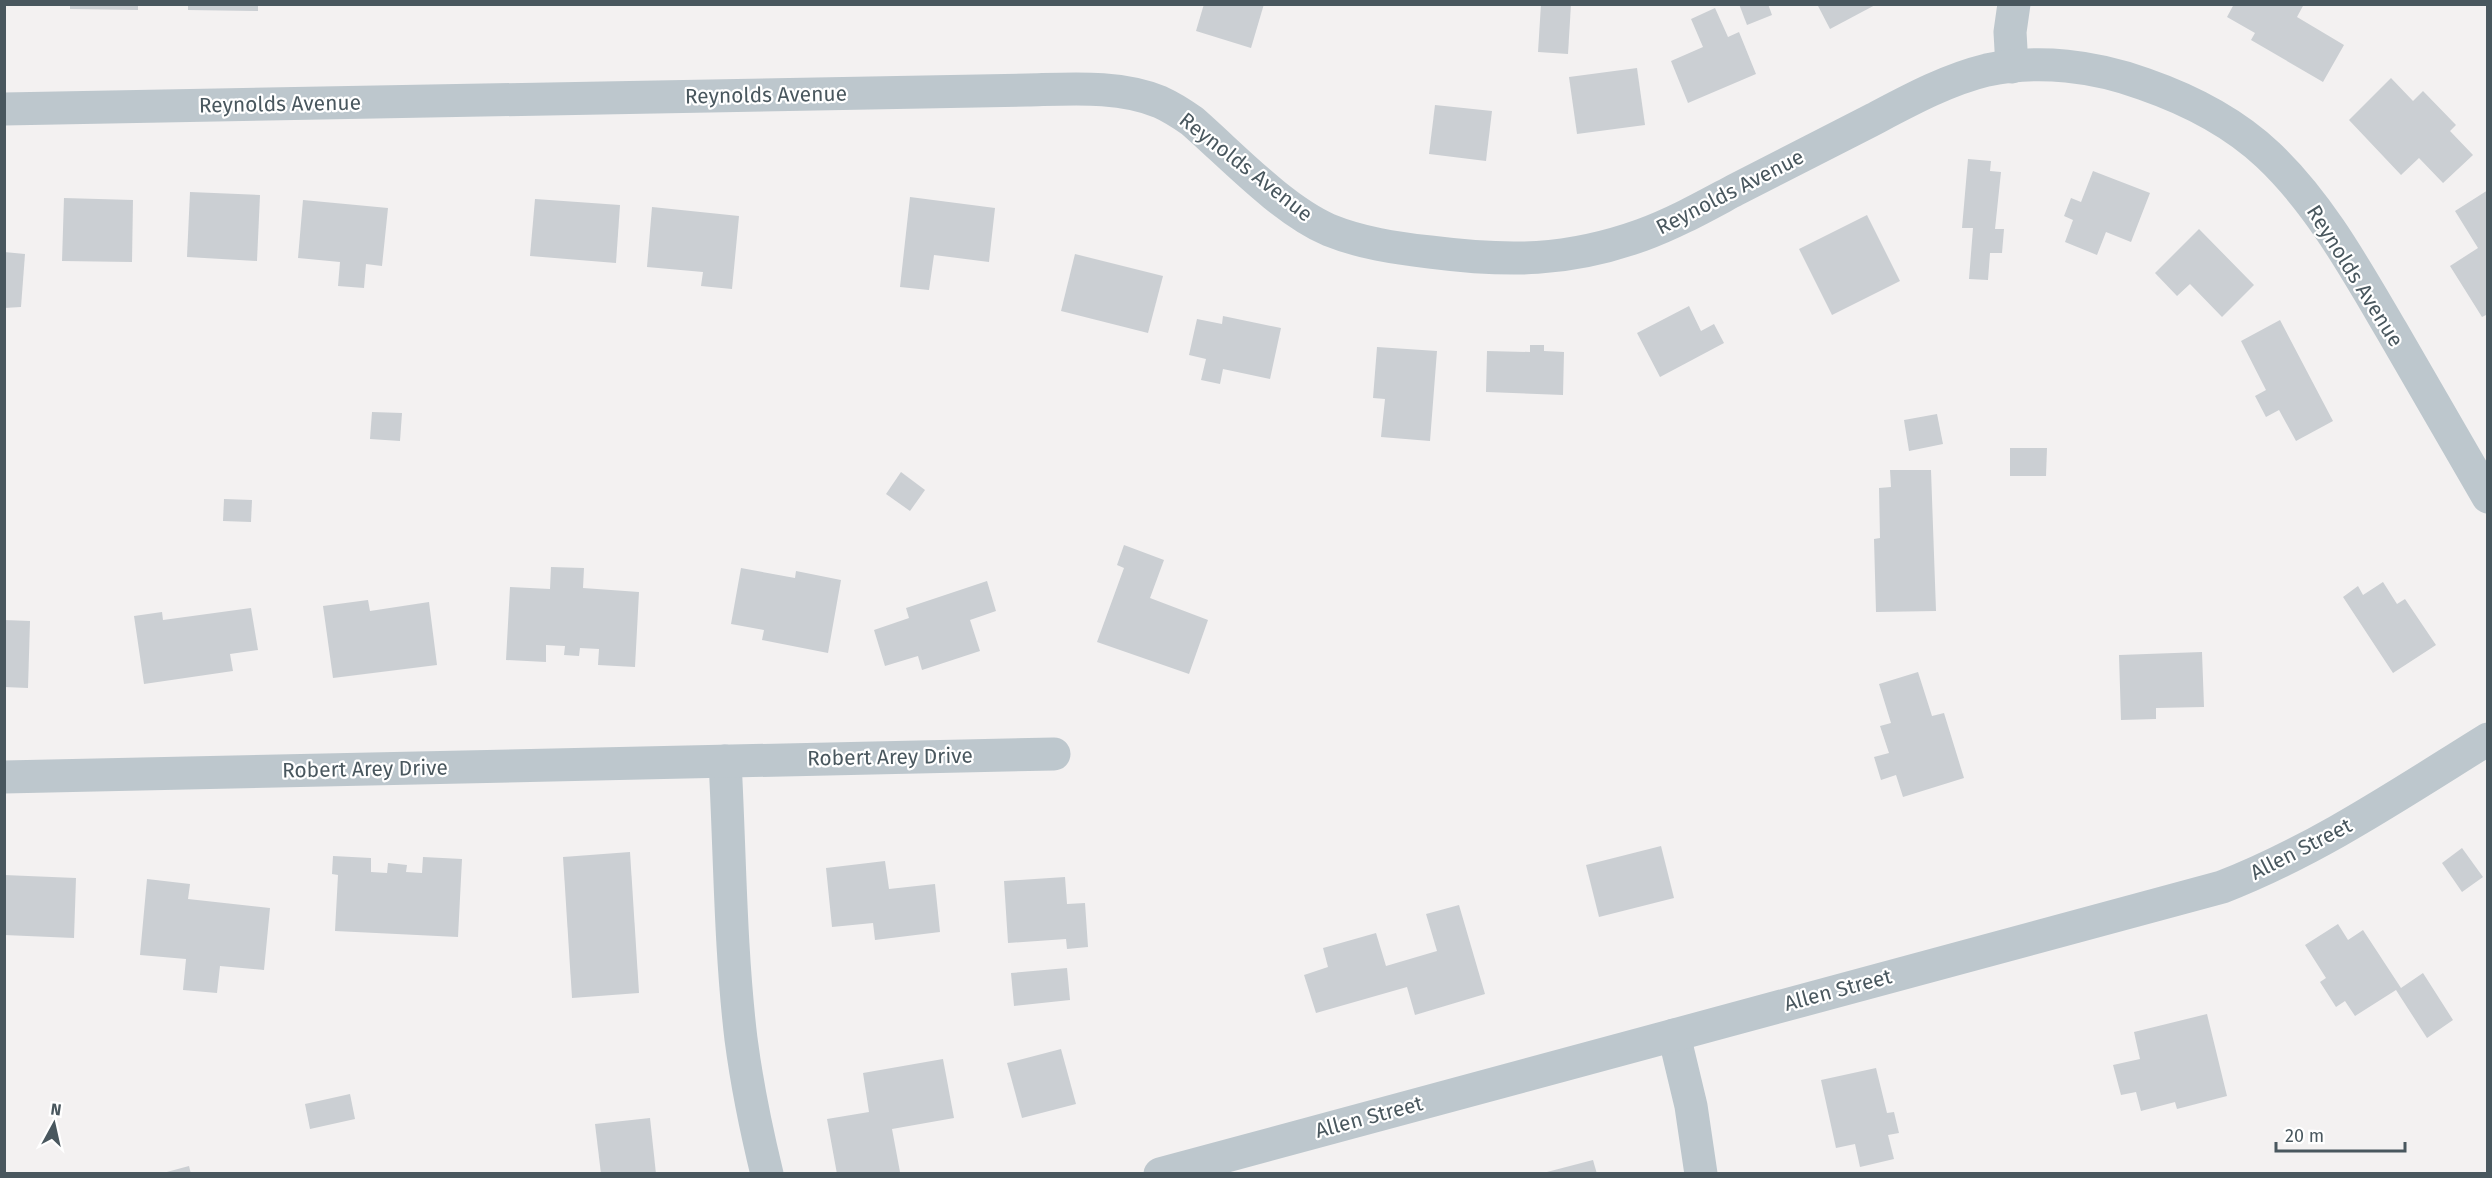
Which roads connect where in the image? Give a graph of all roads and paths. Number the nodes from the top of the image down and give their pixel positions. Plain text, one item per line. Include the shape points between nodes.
1 (2013, 4) edge
2 (2012, 67) junction
3 (4, 109) edge
4 (2487, 497) edge
5 (2487, 739) edge
6 (1054, 753) dead end
7 (725, 761) junction
8 (4, 777) edge
9 (1674, 1035) junction
10 (767, 1173) edge
11 (1160, 1173) edge
12 (1701, 1173) edge

1 - 2 street
2 - 3 street, Reynolds Avenue via 1987,70 1931,90 1660,228 1583,252 1520,260 1382,246 1325,228 1277,196 1176,111 1142,96 1098,90
2 - 4 street, Reynolds Avenue via 2066,66 2124,76 2210,113 2269,156 2315,210 2354,265
5 - 9 street, Allen Street via 2284,862 2222,887
6 - 7 street, Robert Arey Drive
7 - 8 street, Robert Arey Drive
7 - 10 street via 741,1039
9 - 11 street, Allen Street
9 - 12 street via 1691,1106

